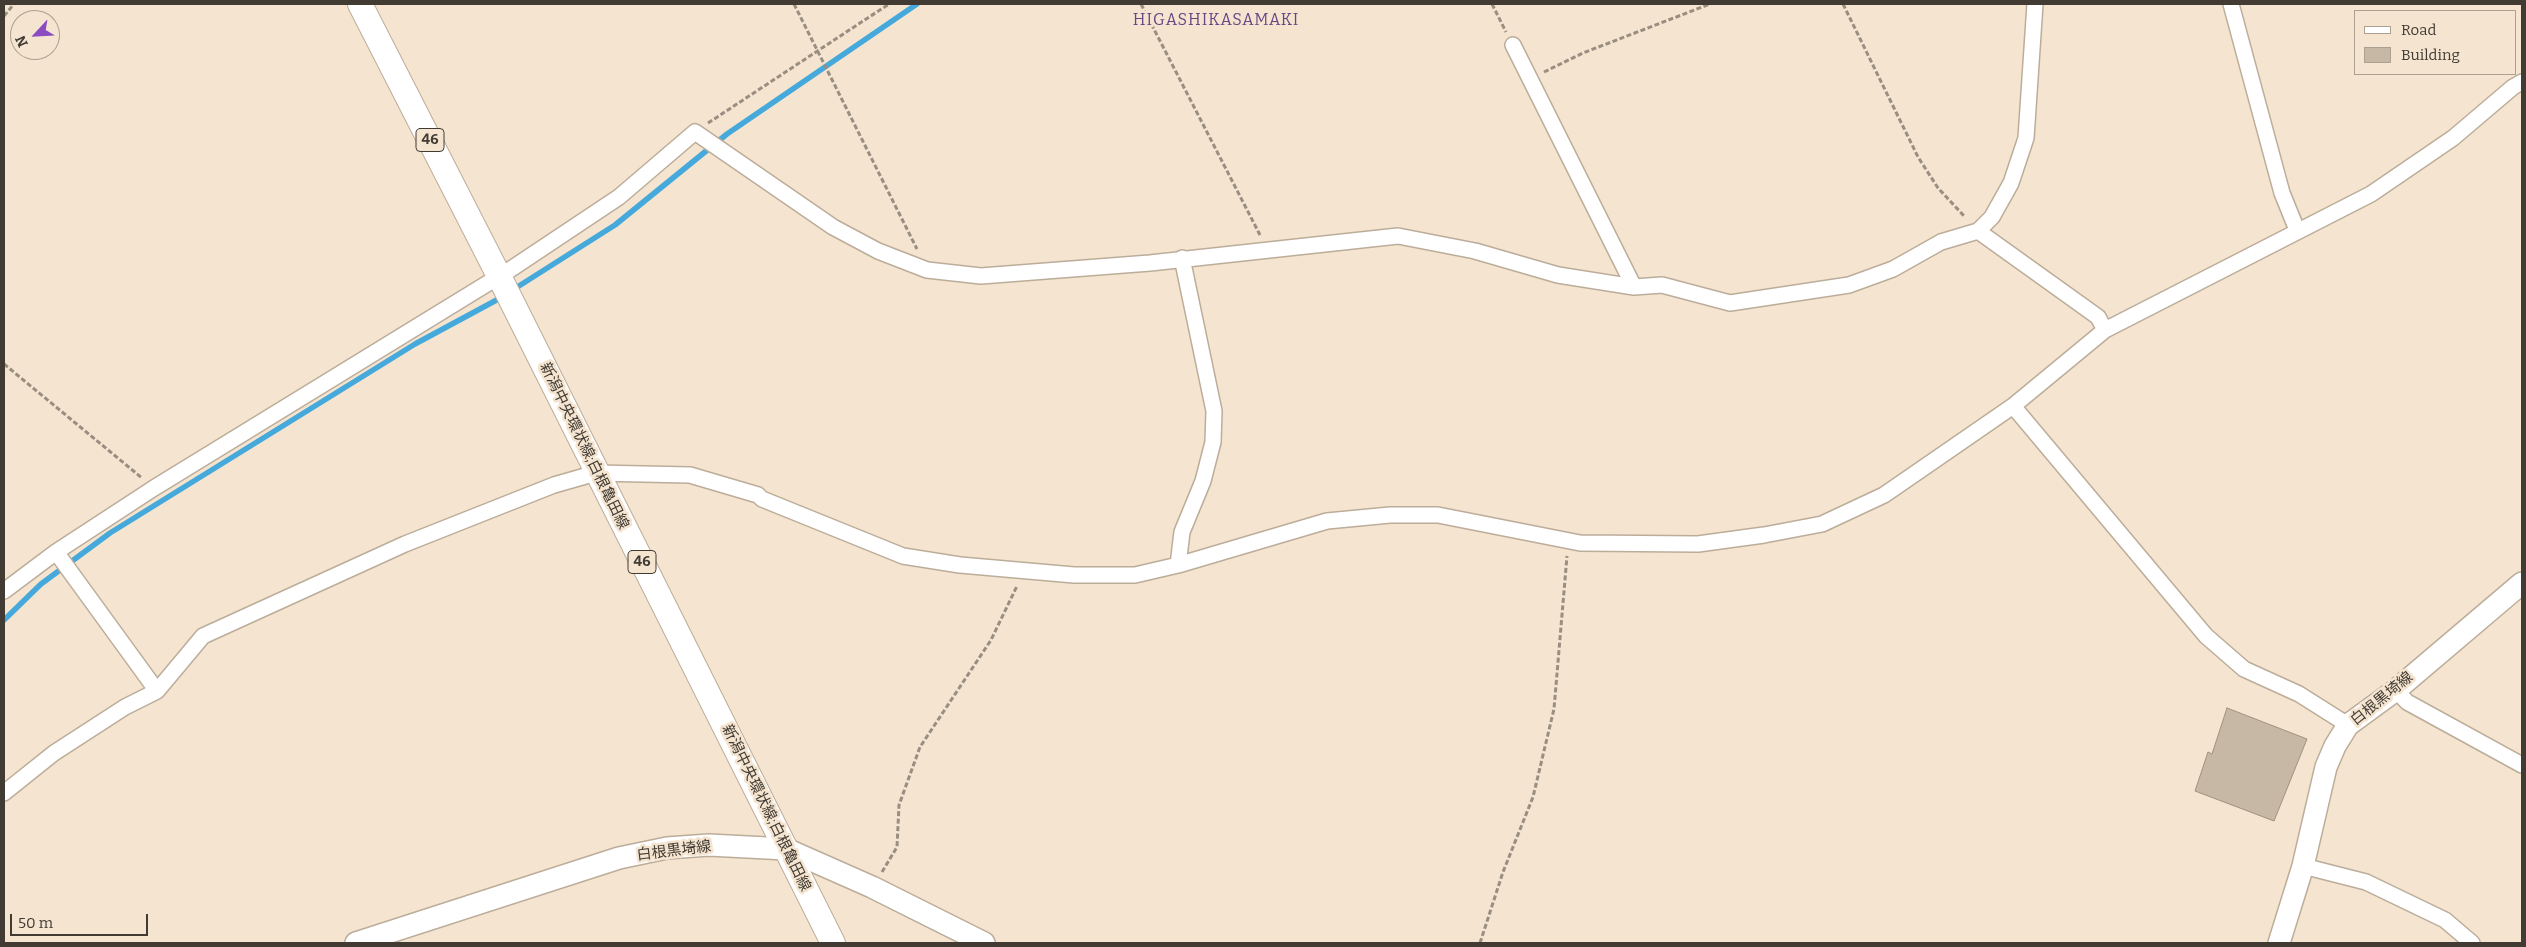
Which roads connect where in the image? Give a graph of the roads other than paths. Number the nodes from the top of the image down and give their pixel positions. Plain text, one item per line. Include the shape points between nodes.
1 (360, 4) edge
2 (2035, 4) edge
3 (2231, 4) edge
4 (1513, 45) road end
5 (2522, 82) edge
6 (2297, 230) junction
7 (1978, 231) junction
8 (1182, 258) junction
9 (499, 276) junction
10 (1634, 287) junction
11 (2105, 330) junction
12 (2013, 406) junction
13 (596, 473) junction
14 (56, 552) junction
15 (1178, 565) junction
16 (2522, 583) edge
17 (4, 591) edge
18 (157, 690) junction
19 (2396, 690) junction
20 (2348, 726) junction
21 (2522, 765) edge
22 (4, 793) edge
23 (786, 849) junction
24 (2303, 866) junction
25 (356, 943) edge
26 (833, 943) edge
27 (984, 943) edge
28 (2279, 943) edge
29 (2472, 943) edge

1 - 9 main road, 新潟中央環状線;白根亀田線 / 46
2 - 7 street via 2026,138 2011,183 1992,217
3 - 6 street via 2282,193
4 - 10 street
5 - 6 street via 2454,138 2371,194
6 - 11 street
7 - 10 street via 1941,242 1893,269 1849,285 1730,303 1662,285
7 - 11 street via 2098,317
8 - 9 street via 980,276 927,270 878,251 833,226 695,132 619,197
8 - 10 street via 1398,236 1475,251 1558,275
8 - 15 street via 1214,411 1213,442 1203,481 1182,532
9 - 13 main road, 新潟中央環状線;白根亀田線 / 46
9 - 14 street
11 - 12 street
12 - 15 street via 1884,495 1822,524 1698,544 1589,544 1438,515 1390,515 1327,521
12 - 20 street via 2206,636 2244,669 2299,694
13 - 15 street via 690,475 758,495 903,556 960,565 1074,575 1136,574
13 - 18 street via 554,485 405,544 203,636
13 - 23 main road, 新潟中央環状線;白根亀田線 / 46
14 - 17 street
14 - 18 street
16 - 19 main road, 白根黒埼線
18 - 22 street via 54,753
19 - 20 main road, 白根黒埼線
19 - 21 street via 2407,702
20 - 24 main road, 白根黒埼線 via 2326,767
23 - 25 main road, 白根黒埼線 via 709,845 668,848 619,858
23 - 26 main road, 新潟中央環状線;白根亀田線 / 46
23 - 27 main road, 白根黒埼線 via 872,887
24 - 28 main road, 白根黒埼線
24 - 29 street via 2366,882 2445,920

